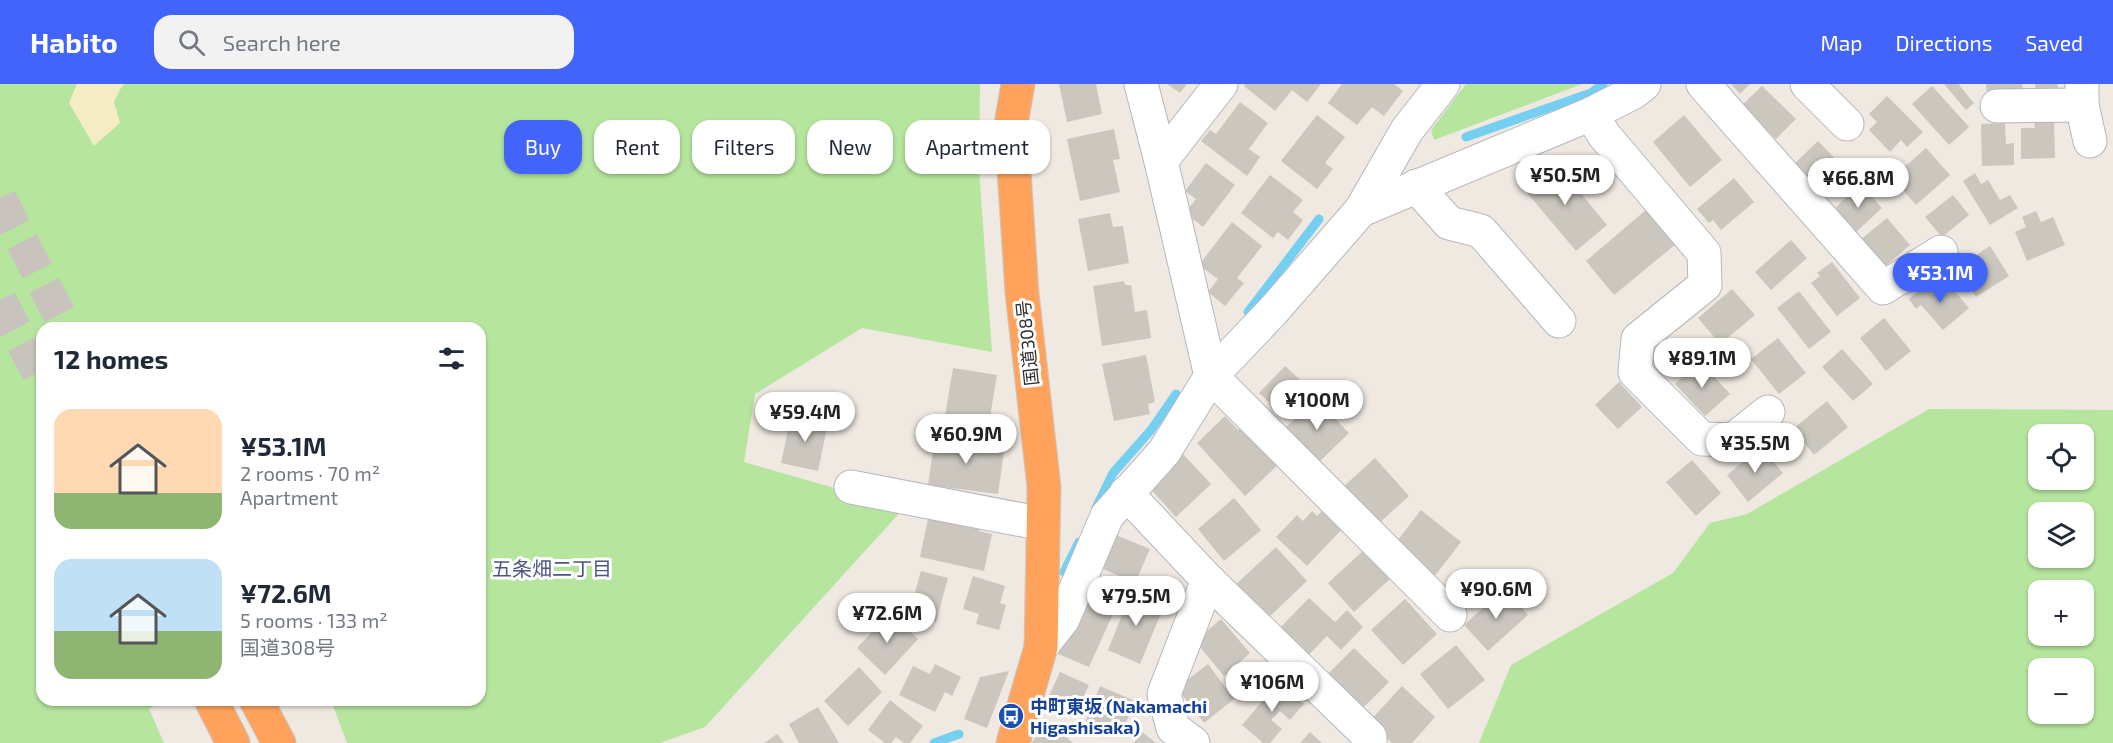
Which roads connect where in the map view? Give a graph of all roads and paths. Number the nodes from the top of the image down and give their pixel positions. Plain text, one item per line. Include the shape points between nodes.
1 (1018, 84) edge
2 (1141, 84) edge
3 (1221, 84) edge
4 (1443, 84) edge
5 (1644, 84) edge
6 (1703, 84) edge
7 (1807, 84) edge
8 (2082, 94) edge
9 (1997, 106) dead end
10 (1591, 114) junction
11 (1847, 124) dead end
12 (2090, 141) dead end
13 (1161, 161) junction
14 (1416, 186) junction
15 (1361, 210) junction
16 (1941, 252) dead end
17 (1560, 321) dead end
18 (1211, 376) junction
19 (1768, 412) dead end
20 (851, 487) dead end
21 (1126, 493) junction
22 (1043, 525) junction
23 (1208, 580) junction
24 (1450, 615) dead end
25 (1041, 647) junction
26 (214, 706) edge
27 (259, 706) edge
28 (233, 743) edge
29 (279, 743) edge
30 (1013, 743) edge
31 (1192, 743) edge
32 (1370, 743) edge

1 - 22 highway, 国道308号 via 1011,124 1022,293 1044,487
2 - 13 street
3 - 13 street
4 - 15 street via 1407,130
5 - 10 street
6 - 16 street via 1883,288
7 - 11 street
8 - 9 street
8 - 12 street
10 - 14 street
10 - 19 street via 1604,135 1704,254 1705,285 1638,339 1635,372 1702,439 1733,440
13 - 18 street
14 - 15 street
14 - 17 street via 1449,223 1481,231
15 - 18 street
18 - 21 street via 1164,452
18 - 24 street
20 - 22 street
21 - 23 street
21 - 25 street via 1107,516 1063,619
22 - 25 highway, 国道308号
23 - 31 street via 1164,694 1173,728
23 - 32 street via 1370,736
25 - 30 highway, 国道308号
26 - 28 highway
27 - 29 highway

